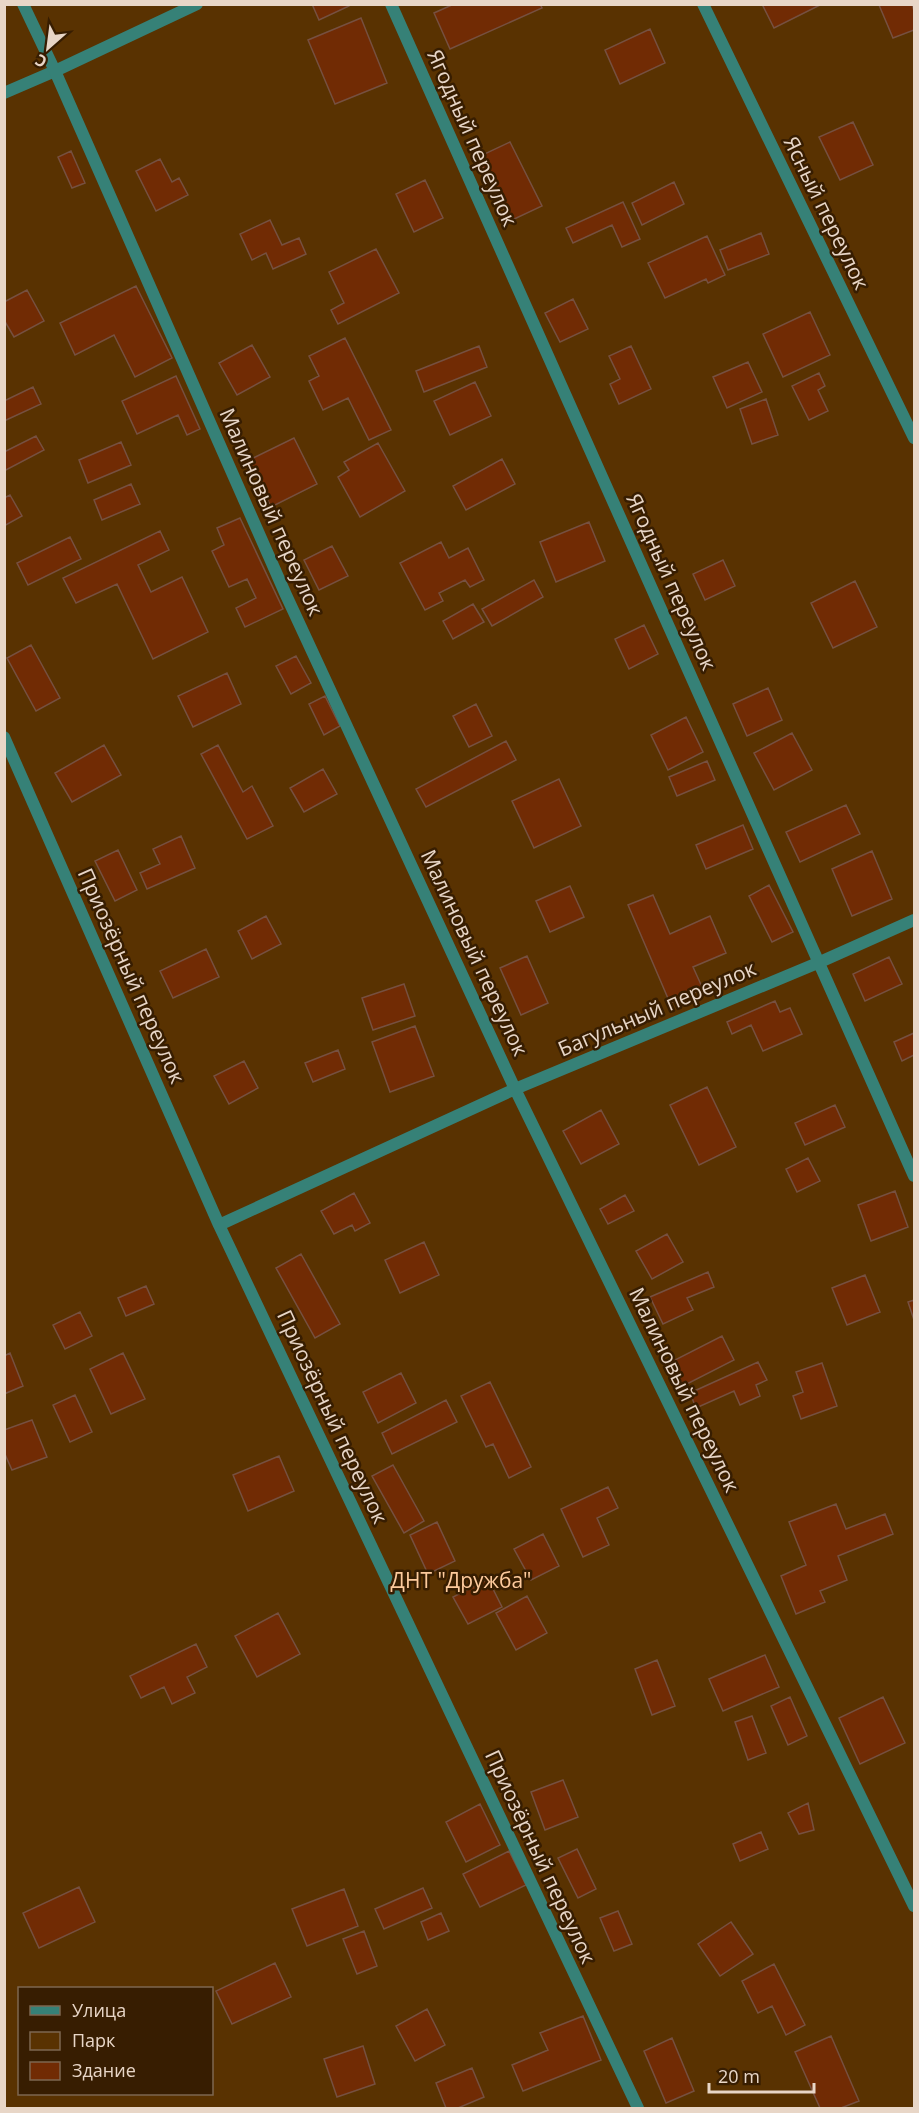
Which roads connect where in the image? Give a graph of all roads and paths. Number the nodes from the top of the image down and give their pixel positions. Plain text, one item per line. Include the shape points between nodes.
1 (23, 4) edge
2 (197, 4) edge
3 (391, 4) edge
4 (703, 4) edge
5 (55, 71) junction
6 (4, 93) edge
7 (915, 438) edge
8 (4, 736) edge
9 (915, 920) edge
10 (820, 962) junction
11 (515, 1089) junction
12 (915, 1176) edge
13 (219, 1225) junction
14 (915, 1906) edge
15 (638, 2109) edge

1 - 5 street, Малиновый переулок
2 - 5 street
3 - 10 street, Ягодный переулок
4 - 7 street, Ясный переулок
5 - 6 street
5 - 11 street, Малиновый переулок via 286,595
8 - 13 street, Приозёрный переулок
9 - 10 street, Багульный переулок
10 - 11 street, Багульный переулок
10 - 12 street, Ягодный переулок
11 - 13 street, Багульный переулок
11 - 14 street, Малиновый переулок
13 - 15 street, Приозёрный переулок

